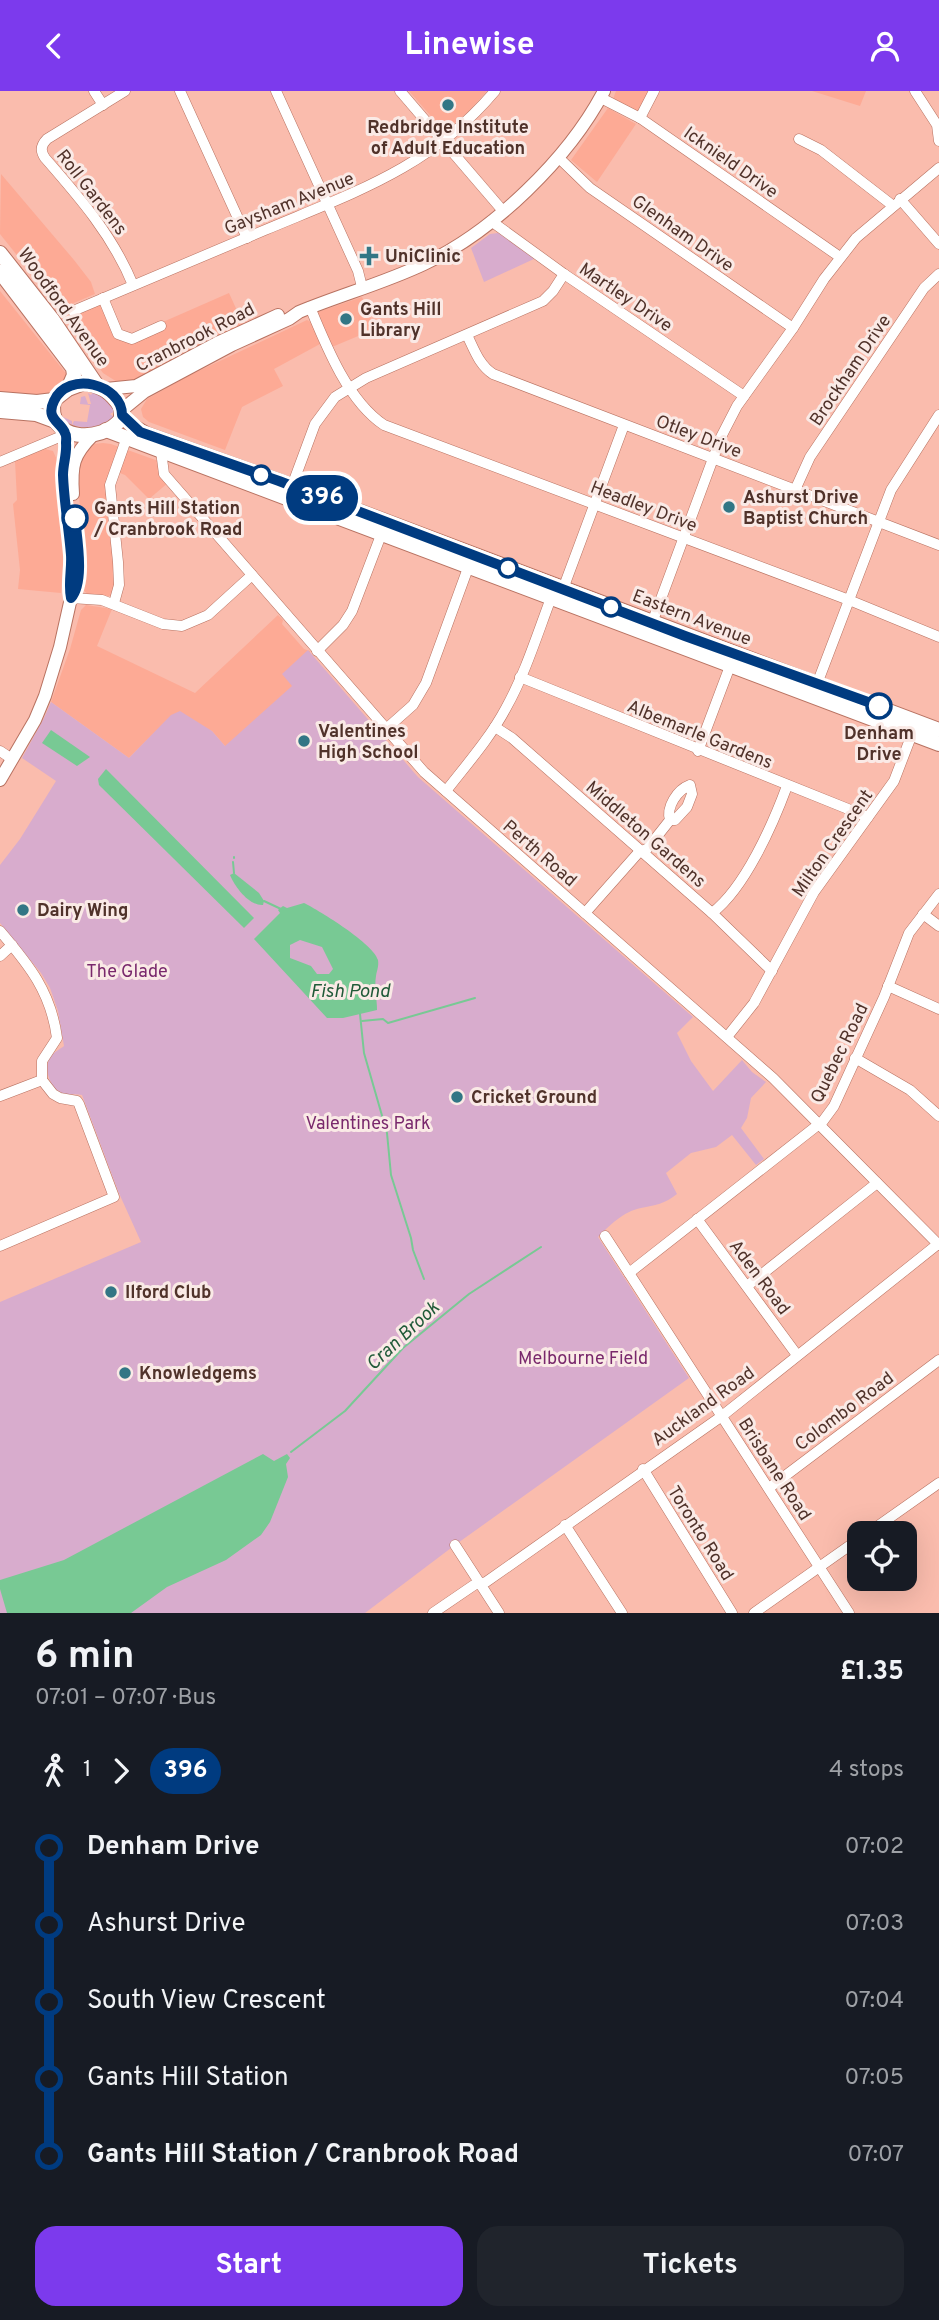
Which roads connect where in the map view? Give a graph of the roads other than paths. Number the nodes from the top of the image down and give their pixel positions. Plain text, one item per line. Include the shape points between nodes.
1 (94, 91) edge
2 (125, 91) edge
3 (180, 91) edge
4 (276, 91) edge
5 (400, 91) edge
6 (495, 91) edge
7 (654, 91) edge
8 (915, 91) edge
9 (602, 94) edge
10 (103, 105) junction
11 (640, 118) junction
12 (799, 139) dead end
13 (444, 141) junction
14 (939, 141) edge
15 (559, 158) junction
16 (939, 168) edge
17 (896, 202) junction
18 (327, 204) junction
19 (503, 211) junction
20 (491, 221) junction
21 (247, 238) junction
22 (939, 244) edge
23 (0, 253) edge
24 (840, 257) junction
25 (0, 272) edge
26 (564, 274) junction
27 (939, 274) edge
28 (133, 285) junction
29 (362, 287) junction
30 (103, 298) junction
31 (304, 309) junction
32 (73, 311) dead end
33 (161, 326) dead end
34 (793, 328) junction
35 (467, 335) junction
36 (101, 387) junction
37 (352, 388) junction
38 (68, 389) junction
39 (744, 396) junction
40 (0, 399) edge
41 (54, 400) junction
42 (0, 411) edge
43 (122, 413) junction
44 (939, 415) edge
45 (624, 425) junction
46 (64, 430) junction
47 (100, 432) junction
48 (127, 437) junction
49 (161, 450) junction
50 (714, 458) junction
51 (0, 462) edge
52 (292, 487) junction
53 (795, 490) junction
54 (595, 504) junction
55 (878, 521) junction
56 (381, 535) junction
57 (685, 539) junction
58 (939, 545) edge
59 (468, 568) junction
60 (252, 575) junction
61 (563, 589) junction
62 (71, 598) junction
63 (551, 598) junction
64 (849, 600) junction
65 (114, 603) junction
66 (652, 623) junction
67 (939, 637) edge
68 (317, 651) junction
69 (730, 666) junction
70 (520, 677) junction
71 (817, 684) junction
72 (495, 727) junction
73 (386, 729) junction
74 (939, 730) edge
75 (912, 734) junction
76 (939, 744) edge
77 (0, 751) edge
78 (698, 751) junction
79 (12, 759) junction
80 (0, 780) edge
81 (786, 786) junction
82 (446, 791) junction
83 (868, 817) junction
84 (670, 820) dead end
85 (642, 851) junction
86 (939, 894) edge
87 (712, 912) junction
88 (584, 913) junction
89 (923, 914) junction
90 (939, 926) edge
91 (0, 931) edge
92 (12, 945) junction
93 (0, 956) edge
94 (772, 971) junction
95 (888, 986) junction
96 (939, 1009) edge
97 (726, 1037) junction
98 (855, 1058) junction
99 (42, 1080) junction
100 (0, 1095) edge
101 (939, 1116) edge
102 (819, 1124) junction
103 (877, 1183) junction
104 (697, 1219) junction
105 (605, 1236) dead end
106 (938, 1244) edge
107 (0, 1246) edge
108 (629, 1273) junction
109 (747, 1286) junction
110 (797, 1355) junction
111 (939, 1360) edge
112 (722, 1416) junction
113 (643, 1469) junction
114 (939, 1483) edge
115 (769, 1488) junction
116 (885, 1521) edge
117 (565, 1525) junction
118 (454, 1545) dead end
119 (847, 1548) edge
120 (820, 1567) junction
121 (480, 1585) junction
122 (433, 1613) edge
123 (499, 1613) edge
124 (622, 1613) edge
125 (732, 1613) edge
126 (754, 1613) edge
127 (849, 1613) edge

1 - 10 street
2 - 10 street, Roll Gardens
3 - 21 street
4 - 18 street
5 - 13 street
6 - 13 street, Gaysham Avenue
7 - 11 street
8 - 14 street via 937,125
9 - 11 street, Icknield Drive
9 - 15 main road, Cranbrook Road
10 - 28 street, Roll Gardens via 47,139 42,150 102,226
11 - 24 street, Icknield Drive
12 - 17 street
13 - 18 street, Gaysham Avenue via 401,170
13 - 19 street
15 - 19 main road, Cranbrook Road
15 - 34 street, Glenham Drive via 590,188
16 - 17 street
17 - 22 street
17 - 24 street
18 - 21 street, Gaysham Avenue
18 - 29 street
19 - 20 main road, Cranbrook Road
20 - 26 street, Martley Drive
20 - 29 main road, Cranbrook Road via 433,260
21 - 28 street, Gaysham Avenue
23 - 36 highway, Woodford Avenue
24 - 34 street
25 - 38 highway, Woodford Avenue via 73,367
26 - 35 street via 543,301
26 - 39 street, Martley Drive
27 - 53 street, Brockham Drive via 924,288 810,457
28 - 30 street, Gaysham Avenue
29 - 31 main road, Cranbrook Road
30 - 32 street, Gaysham Avenue
30 - 33 street via 118,334 132,339
31 - 36 main road, Cranbrook Road via 285,312 217,342 136,387
31 - 37 street, Headley Drive
31 - 43 main road, Cranbrook Road via 144,392
34 - 39 street
35 - 37 street
35 - 45 street, Otley Drive via 486,369
36 - 38 highway via 84,383
36 - 43 highway via 119,403
37 - 52 street via 335,397 315,424
37 - 54 street, Headley Drive via 384,425
38 - 41 highway
39 - 50 street
40 - 41 highway
41 - 46 highway via 52,411
42 - 46 highway via 36,414
43 - 47 highway via 115,426
43 - 52 highway, Eastern Avenue via 140,432
44 - 55 street via 891,490
45 - 50 street, Otley Drive
45 - 54 street
46 - 47 highway
46 - 51 street
46 - 62 main road
47 - 48 highway, Eastern Avenue
47 - 62 main road via 79,449 73,468 79,558 76,592
48 - 49 highway, Eastern Avenue
48 - 65 street via 110,485 119,585
49 - 56 highway, Eastern Avenue
49 - 60 street, Perth Road via 164,474
50 - 53 street, Otley Drive
50 - 57 street
52 - 61 highway, Eastern Avenue
53 - 55 street, Otley Drive
54 - 57 street, Headley Drive
54 - 61 street
55 - 58 street, Otley Drive
55 - 64 street
56 - 59 highway, Eastern Avenue
56 - 68 street via 352,611
57 - 64 street, Headley Drive
57 - 66 street
59 - 63 highway, Eastern Avenue
59 - 73 street via 426,683 414,705
60 - 65 street via 208,615 182,626 163,624
60 - 68 street, Perth Road
61 - 66 highway, Eastern Avenue
62 - 65 street
62 - 79 main road via 45,696
63 - 69 highway, Eastern Avenue
63 - 70 street
64 - 67 street, Headley Drive
64 - 71 street
66 - 71 highway, Eastern Avenue
68 - 73 street, Perth Road
69 - 75 highway, Eastern Avenue
69 - 78 street
70 - 72 street
70 - 78 street, Albemarle Gardens
71 - 74 highway, Eastern Avenue
72 - 82 street
72 - 85 street, Middleton Gardens
73 - 82 street, Perth Road
75 - 76 highway, Eastern Avenue
75 - 83 street, Milton Crescent via 894,781
77 - 79 street
78 - 81 street, Albemarle Gardens
79 - 80 main road
81 - 83 street, Albemarle Gardens
81 - 87 street via 742,879
82 - 88 street, Perth Road
83 - 94 street, Milton Crescent via 814,892
84 - 85 street
85 - 87 street, Middleton Gardens
85 - 88 street
86 - 89 street, Quebec Road
87 - 94 street, Middleton Gardens
88 - 97 street, Perth Road
89 - 90 street
89 - 95 street, Quebec Road via 909,933
91 - 92 street
92 - 93 street
92 - 99 street via 45,991 57,1034 42,1061
94 - 97 street, Milton Crescent via 754,1003
95 - 96 street
95 - 98 street, Quebec Road
97 - 102 street, Perth Road
98 - 101 street via 910,1090
98 - 102 street, Quebec Road via 834,1106
99 - 100 street
99 - 107 street via 52,1094 79,1104 114,1197
102 - 103 street, Perth Road
102 - 104 street, Quebec Road
103 - 106 street, Perth Road
103 - 109 street
104 - 108 street, Quebec Road
104 - 109 street, Aden Road
105 - 108 street, Brisbane Road
106 - 110 street, Auckland Road
108 - 112 street, Brisbane Road
109 - 110 street, Aden Road
110 - 112 street, Auckland Road
111 - 115 street, Colombo Road
112 - 113 street, Auckland Road
112 - 115 street, Brisbane Road
113 - 117 street, Auckland Road
113 - 125 street, Toronto Road
114 - 116 street
115 - 120 street, Brisbane Road
117 - 121 street, Auckland Road
117 - 124 street
118 - 121 street
119 - 120 street
120 - 126 street
120 - 127 street, Brisbane Road
121 - 122 street, Auckland Road
121 - 123 street

